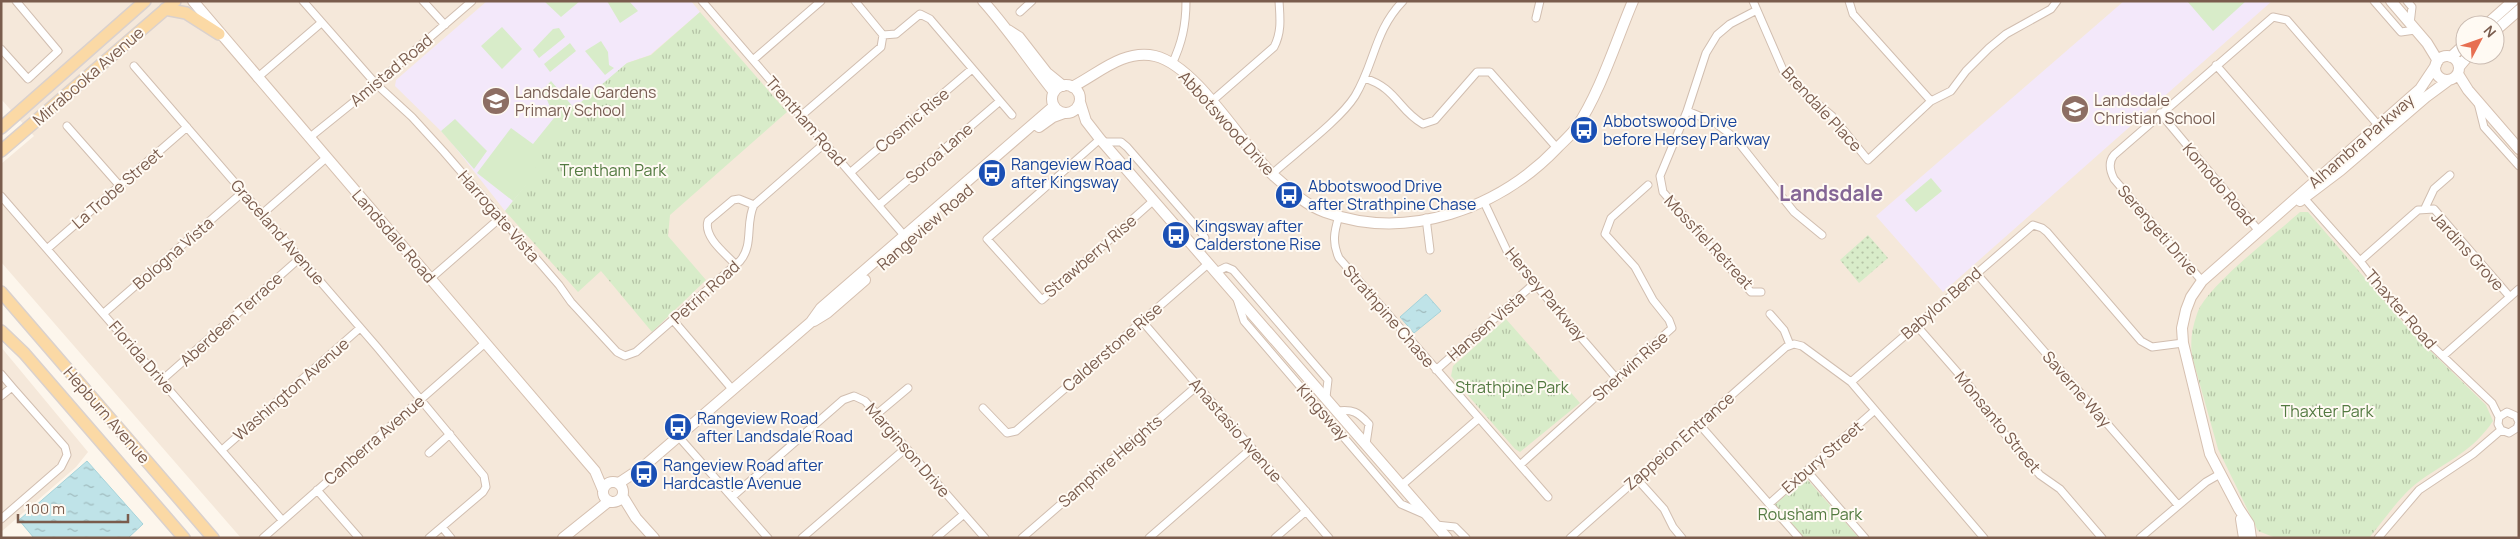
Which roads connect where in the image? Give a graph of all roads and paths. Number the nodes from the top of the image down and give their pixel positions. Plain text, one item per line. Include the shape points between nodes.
1 (16, 1) edge
2 (137, 1) edge
3 (145, 1) edge
4 (150, 1) edge
5 (174, 1) edge
6 (193, 1) edge
7 (303, 1) edge
8 (424, 1) edge
9 (472, 1) edge
10 (702, 1) edge
11 (821, 1) edge
12 (855, 1) edge
13 (983, 1) edge
14 (1032, 1) edge
15 (1186, 1) edge
16 (1279, 1) edge
17 (1403, 1) edge
18 (1540, 1) edge
19 (1633, 1) edge
20 (1753, 1) edge
21 (1849, 1) edge
22 (2057, 1) edge
23 (2374, 1) edge
24 (2391, 1) edge
25 (2407, 1) edge
26 (2513, 1) edge
27 (2519, 8) edge
28 (165, 9) junction
29 (1757, 10) junction
30 (1020, 12) dead end
31 (2497, 15) edge
32 (1536, 18) dead end
33 (125, 19) junction
34 (2505, 21) edge
35 (321, 22) junction
36 (445, 25) junction
37 (2413, 27) junction
38 (219, 34) junction
39 (883, 35) junction
40 (1, 49) edge
41 (2455, 51) edge
42 (753, 60) junction
43 (2443, 60) junction
44 (1172, 64) junction
45 (2216, 65) junction
46 (2462, 65) edge
47 (134, 66) dead end
48 (972, 69) junction
49 (1094, 75) junction
50 (2455, 75) junction
51 (257, 78) junction
52 (1364, 78) junction
53 (376, 84) junction
54 (1063, 88) junction
55 (1080, 99) junction
56 (1000, 101) junction
57 (1212, 101) junction
58 (1931, 101) junction
59 (2478, 102) junction
60 (1054, 106) junction
61 (1687, 111) junction
62 (1066, 113) junction
63 (2160, 113) junction
64 (802, 115) junction
65 (1012, 115) dead end
66 (1086, 121) junction
67 (2378, 125) junction
68 (67, 126) dead end
69 (187, 127) junction
70 (1, 128) edge
71 (309, 138) junction
72 (1102, 141) junction
73 (825, 143) junction
74 (1556, 148) junction
75 (2519, 149) edge
76 (1, 151) edge
77 (1002, 156) junction
78 (326, 158) junction
79 (2519, 166) edge
80 (851, 172) junction
81 (1272, 174) junction
82 (2450, 175) dead end
83 (2316, 180) junction
84 (118, 185) junction
85 (1648, 185) dead end
86 (243, 192) junction
87 (1, 196) edge
88 (2304, 198) junction
89 (1154, 200) junction
90 (1484, 202) junction
91 (754, 205) junction
92 (879, 205) junction
93 (2425, 208) junction
94 (2285, 211) junction
95 (262, 214) junction
96 (1339, 216) junction
97 (500, 218) junction
98 (1426, 218) junction
99 (2259, 231) junction
100 (1822, 235) dead end
101 (908, 238) junction
102 (47, 248) junction
103 (1430, 250) dead end
104 (1200, 253) junction
105 (300, 258) junction
106 (2360, 261) junction
107 (736, 265) junction
108 (1212, 268) junction
109 (1976, 272) junction
110 (430, 279) junction
111 (2202, 281) junction
112 (1536, 282) junction
113 (2519, 289) edge
114 (1, 292) edge
115 (1761, 292) dead end
116 (1235, 293) junction
117 (2510, 297) junction
118 (104, 314) junction
119 (1770, 314) dead end
120 (673, 320) junction
121 (1142, 322) junction
122 (1916, 325) junction
123 (360, 328) junction
124 (1, 332) edge
125 (485, 343) junction
126 (2183, 343) junction
127 (1790, 346) junction
128 (617, 352) joint
129 (2443, 356) junction
130 (1436, 370) junction
131 (1, 374) edge
132 (1618, 379) junction
133 (162, 380) junction
134 (1851, 382) junction
135 (1198, 385) junction
136 (12, 387) junction
137 (908, 388) dead end
138 (732, 389) junction
139 (1, 396) edge
140 (1326, 397) junction
141 (420, 400) junction
142 (983, 408) dead end
143 (1875, 410) junction
144 (1337, 411) junction
145 (877, 414) junction
146 (2500, 417) junction
147 (1478, 418) junction
148 (2518, 418) edge
149 (1699, 424) junction
150 (2501, 430) junction
151 (2517, 433) edge
152 (450, 434) junction
153 (678, 436) junction
154 (1366, 444) junction
155 (906, 448) junction
156 (1252, 448) junction
157 (222, 450) junction
158 (429, 453) dead end
159 (1520, 465) junction
160 (643, 467) junction
161 (595, 471) junction
162 (1807, 471) junction
163 (2220, 474) junction
164 (1637, 479) junction
165 (616, 482) junction
166 (1402, 485) junction
167 (317, 490) junction
168 (623, 495) junction
169 (607, 497) junction
170 (732, 497) junction
171 (1548, 498) dead end
172 (1769, 504) junction
173 (2178, 505) junction
174 (2239, 509) junction
175 (1306, 512) junction
176 (964, 514) junction
177 (1427, 514) junction
178 (636, 518) junction
179 (1, 520) edge
180 (282, 520) junction
181 (1436, 524) junction
182 (442, 527) junction
183 (184, 538) edge
184 (213, 538) edge
185 (263, 538) edge
186 (359, 538) edge
187 (429, 538) edge
188 (451, 538) edge
189 (563, 538) edge
190 (654, 538) edge
191 (768, 538) edge
192 (802, 538) edge
193 (936, 538) edge
194 (985, 538) edge
195 (1022, 538) edge
196 (1149, 538) edge
197 (1276, 538) edge
198 (1329, 538) edge
199 (1447, 538) edge
200 (1466, 538) edge
201 (1570, 538) edge
202 (1682, 538) edge
203 (1798, 538) edge
204 (1865, 538) edge
205 (1984, 538) edge
206 (2102, 538) edge
207 (2140, 538) edge
208 (2244, 538) edge
209 (2251, 538) edge
210 (2378, 538) edge

1 - 40 street via 58,51 28,79
2 - 33 street
3 - 33 main road, Mirrabooka Avenue
4 - 33 main road
5 - 28 main road, Mirrabooka Avenue
6 - 38 street, Landsdale Road
7 - 35 street, Harrogate Vista
8 - 36 street
9 - 36 street, Amistad Road
10 - 42 street, Trentham Road
11 - 42 street
12 - 39 street
13 - 54 street via 1008,30 1019,36 1047,73
14 - 30 street
15 - 44 street via 1182,44
16 - 57 street via 1280,22 1274,47
17 - 52 street via 1380,32
18 - 32 street
19 - 74 street, Abbotswood Drive via 1586,112 1575,130
20 - 29 street, Brendale Place
21 - 58 street via 1853,14
22 - 58 street via 2051,9 2006,34 1966,71 1951,91
23 - 37 street via 2401,32
24 - 37 street
25 - 37 street via 2412,7
26 - 27 street
26 - 31 street
27 - 34 street
28 - 38 main road via 186,13
28 - 76 main road, Mirrabooka Avenue
29 - 58 street, Brendale Place via 1783,70 1832,116 1868,160
29 - 61 street, Mossfiel Retreat via 1717,35 1706,53
33 - 70 main road, Mirrabooka Avenue
35 - 51 street
35 - 53 street, Harrogate Vista
36 - 53 street, Amistad Road
37 - 43 street
38 - 51 street, Landsdale Road
39 - 48 street via 896,34 920,14 930,19
39 - 64 street via 881,47
41 - 43 street, Alhambra Parkway
42 - 64 street, Trentham Road
43 - 50 street via 2457,60
43 - 50 street via 2438,76
43 - 67 street, Alhambra Parkway via 2420,89
44 - 49 street, Abbotswood Drive via 1154,56 1131,56
44 - 57 street, Abbotswood Drive
45 - 63 street, Serengeti Drive
45 - 67 street, Serengeti Drive via 2269,20 2287,20
45 - 83 street
46 - 50 street, Alhambra Parkway
47 - 69 street, Graceland Avenue
48 - 56 street
48 - 80 street, Cosmic Rise
49 - 54 street, Abbotswood Drive
49 - 55 street, Abbotswood Drive
50 - 59 street
50 - 88 street, Alhambra Parkway
51 - 71 street, Landsdale Road
52 - 74 street via 1388,89 1423,124 1435,120 1477,72 1490,72
52 - 81 street via 1349,106
53 - 71 street, Amistad Road
53 - 97 street, Harrogate Vista via 412,117
54 - 55 street
54 - 60 street via 1052,97
55 - 62 street via 1075,110
55 - 66 street, Kingsway
56 - 65 street
56 - 92 street, Soroa Lane
57 - 81 street, Abbotswood Drive
59 - 75 street
59 - 79 street via 2484,127
60 - 62 street
60 - 77 street, Rangeview Road
61 - 100 street via 1714,122 1735,138 1794,212
61 - 115 street, Mossfiel Retreat via 1660,176 1663,192 1751,292
62 - 66 street, Kingsway
62 - 77 street, Rangeview Road via 1046,122
63 - 99 street, Komodo Road
63 - 111 street, Serengeti Drive via 2114,155 2110,162 2111,171 2114,179
64 - 73 street, Trentham Road
66 - 72 street, Kingsway
67 - 83 street, Alhambra Parkway
68 - 84 street
69 - 84 street, La Trobe Street
69 - 86 street, Graceland Avenue
71 - 78 street, Landsdale Road
72 - 89 street, Kingsway
72 - 89 street, Strawberry Rise via 987,239 1042,300
72 - 104 street via 1121,142 1127,147 1202,232 1205,238
73 - 80 street, Trentham Road
73 - 91 street
74 - 90 street, Abbotswood Drive via 1544,163
77 - 101 street, Rangeview Road
78 - 95 street
78 - 110 street, Landsdale Road
80 - 92 street, Trentham Road
81 - 96 street, Abbotswood Drive via 1305,202
82 - 93 street, Jardins Grove via 2434,189
83 - 94 street, Alhambra Parkway
84 - 102 street, La Trobe Street
85 - 132 street, Sherwin Rise via 1611,218 1605,234 1635,267 1672,328
86 - 95 street, Graceland Avenue
86 - 118 street, Bologna Vista
87 - 102 street, Florida Drive
88 - 94 street, Alhambra Parkway
88 - 106 street, Thaxter Road
89 - 104 street, Kingsway
90 - 98 street, Abbotswood Drive via 1448,215
90 - 112 street, Hersey Parkway via 1508,252
91 - 107 street, Petrin Road via 747,250
91 - 107 street via 734,200 706,225 712,238
92 - 101 street, Trentham Road
93 - 106 street, Jardins Grove via 2418,210
93 - 117 street, Jardins Grove via 2434,209
94 - 99 street, Alhambra Parkway
95 - 105 street, Graceland Avenue
96 - 98 street, Abbotswood Drive via 1386,225
96 - 130 street, Strathpine Chase via 1334,236 1339,258
97 - 110 street
97 - 128 street, Harrogate Vista via 570,302
98 - 103 street
99 - 111 street, Alhambra Parkway
101 - 138 street, Rangeview Road via 821,308 811,322
102 - 118 street, Florida Drive
104 - 108 street, Kingsway
105 - 123 street, Graceland Avenue
105 - 133 street, Aberdeen Terrace
106 - 129 street, Thaxter Road via 2389,298
107 - 120 street, Petrin Road
108 - 116 street, Kingsway
108 - 121 street, Calderstone Rise
108 - 140 street, Kingsway via 1233,270 1328,380
109 - 122 street, Babylon Bend
109 - 126 street, Babylon Bend via 2027,228 2038,225 2141,341 2152,347
109 - 173 street, Saverne Way
110 - 125 street, Landsdale Road
111 - 126 street, Alhambra Parkway via 2186,310
112 - 130 street, Hansen Vista
112 - 132 street, Hersey Parkway
113 - 117 street
114 - 184 main road, Hepburn Avenue
116 - 140 street, Kingsway
116 - 177 street, Kingsway via 1244,320 1401,504
117 - 129 street
118 - 133 street, Florida Drive
119 - 127 street via 1784,330
120 - 128 street, Petrin Road via 636,352 625,356
120 - 138 street
121 - 135 street, Anastasio Avenue
121 - 142 street, Calderstone Rise via 1016,432 1007,433
122 - 134 street, Babylon Bend
122 - 206 street, Monsanto Street via 2040,475 2060,489
123 - 141 street, Graceland Avenue
123 - 157 street, Washington Avenue
124 - 183 main road, Hepburn Avenue via 24,353
125 - 141 street, Canberra Avenue
125 - 161 street, Landsdale Road
126 - 163 street, Alhambra Parkway via 2208,448
127 - 134 street via 1802,346
127 - 149 street, Zappeion Entrance
129 - 146 street, Thaxter Road via 2492,403
130 - 147 street, Strathpine Chase
131 - 136 street
132 - 159 street, Sherwin Rise
133 - 157 street, Florida Drive
134 - 143 street
135 - 156 street, Anastasio Avenue
135 - 195 street, Samphire Heights
136 - 139 street
136 - 179 street via 65,447 67,456 61,467
137 - 145 street
138 - 153 street, Rangeview Road
140 - 144 street, Kingsway
141 - 152 street, Graceland Avenue
141 - 167 street, Canberra Avenue
143 - 162 street, Exbury Street
143 - 205 street
144 - 154 street, Kingsway
144 - 154 street, Kingsway via 1351,409 1358,412 1368,424
145 - 155 street, Marginson Drive
145 - 170 street, Marginson Drive via 860,397 848,397
146 - 148 street via 2508,412
146 - 150 street via 2498,424
147 - 159 street, Strathpine Chase
147 - 166 street
148 - 151 street
149 - 164 street, Zappeion Entrance
149 - 172 street
150 - 151 street
150 - 210 street via 2473,454 2419,490
152 - 158 street
152 - 182 street, Graceland Avenue via 484,476 486,487
153 - 160 street, Rangeview Road
153 - 170 street
154 - 166 street, Kingsway
155 - 176 street, Marginson Drive
155 - 192 street
156 - 175 street, Anastasio Avenue
156 - 196 street
157 - 180 street, Florida Drive
159 - 171 street, Strathpine Chase
160 - 165 street, Rangeview Road
160 - 168 street, Rangeview Road
161 - 165 street, Landsdale Road
161 - 169 street, Landsdale Road
162 - 172 street, Exbury Street
162 - 204 street
163 - 173 street
163 - 174 street, Alhambra Parkway
164 - 201 street, Zappeion Entrance
164 - 202 street via 1664,509 1672,527
165 - 168 street
165 - 169 street via 606,484
166 - 177 street, Kingsway
167 - 180 street, Canberra Avenue
167 - 186 street
168 - 169 street
168 - 178 street
169 - 178 street
169 - 189 street
170 - 191 street
172 - 203 street
173 - 207 street
174 - 208 street, Alhambra Parkway
174 - 209 street, Alhambra Parkway via 2249,524
175 - 197 street
175 - 198 street, Anastasio Avenue
176 - 193 street
176 - 194 street, Marginson Drive
177 - 181 street, Kingsway
178 - 190 street
180 - 185 street, Canberra Avenue
181 - 199 street, Kingsway
181 - 200 street via 1455,526
182 - 187 street
182 - 188 street

